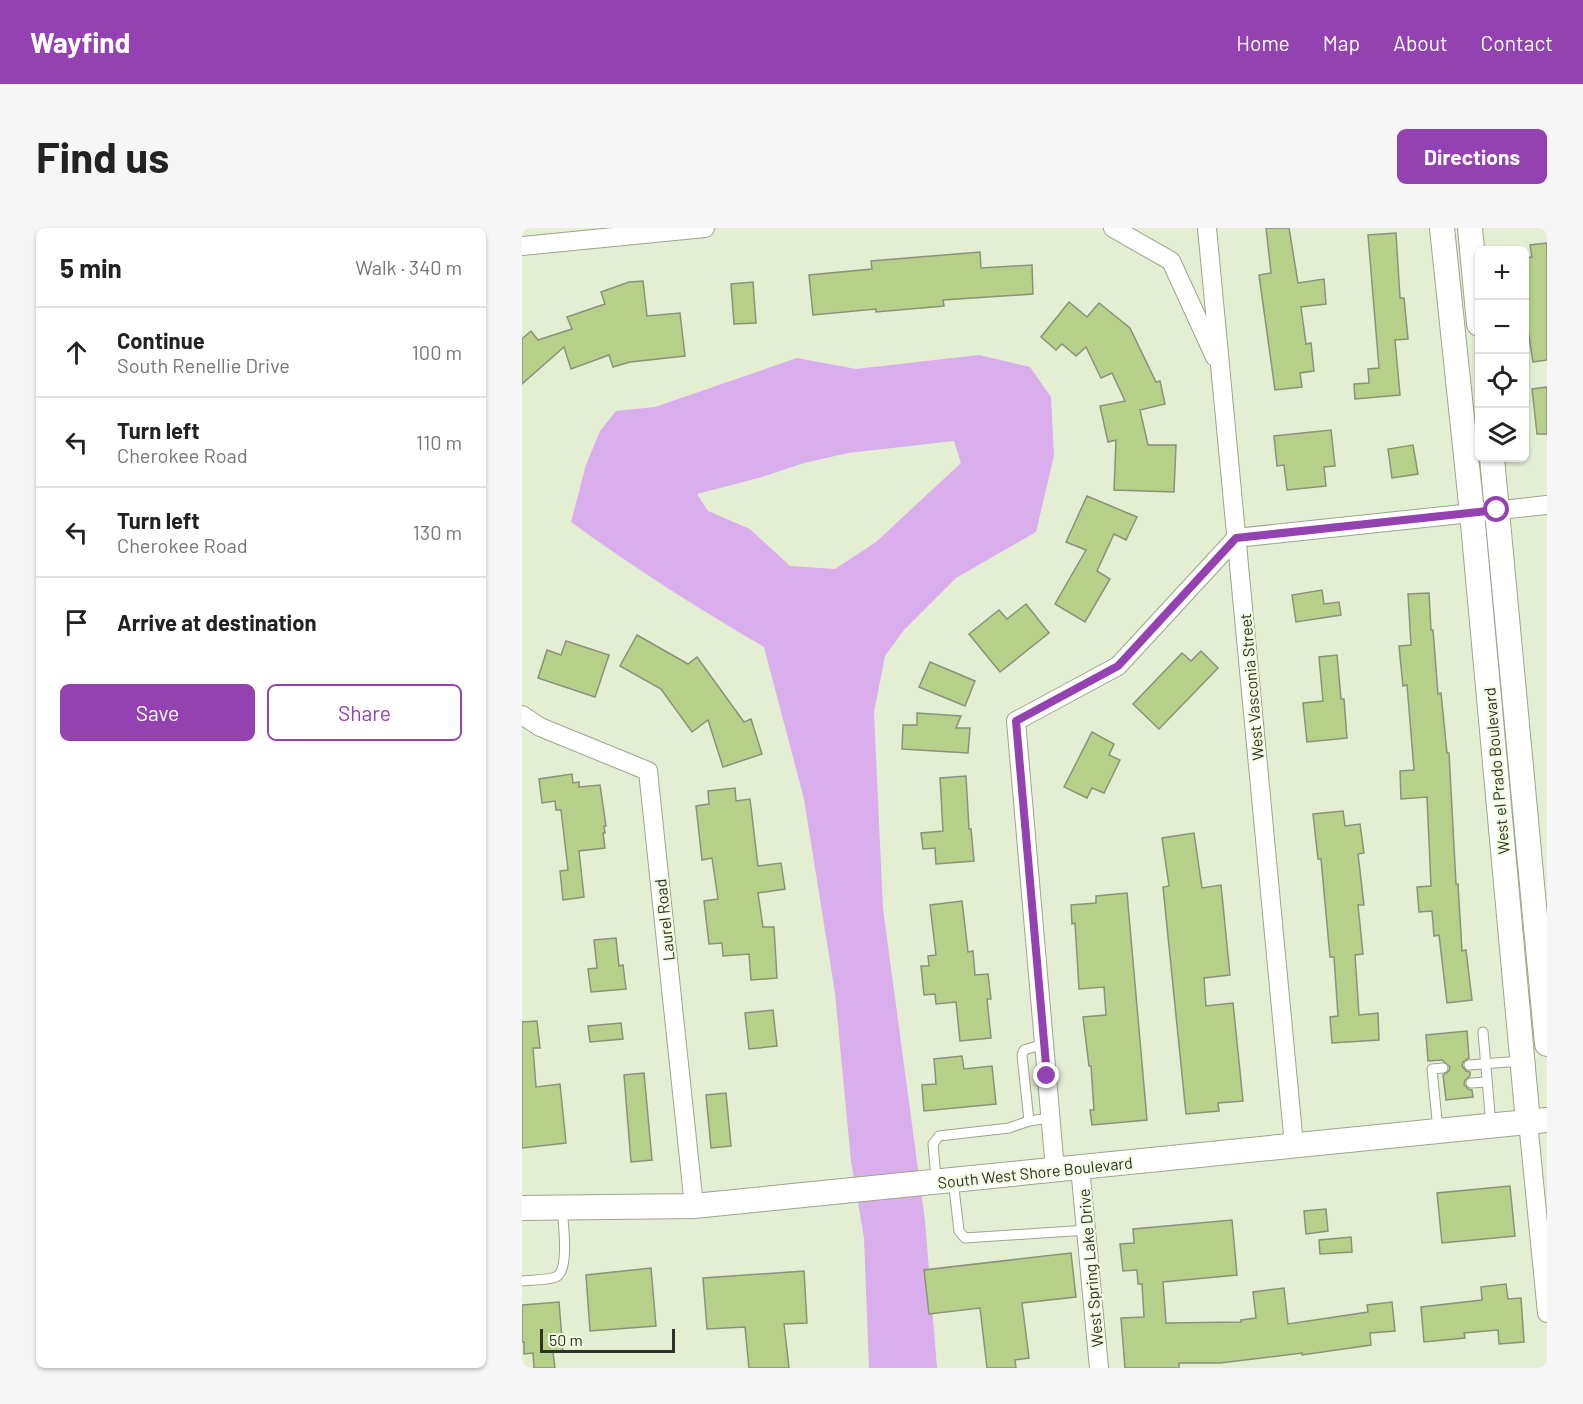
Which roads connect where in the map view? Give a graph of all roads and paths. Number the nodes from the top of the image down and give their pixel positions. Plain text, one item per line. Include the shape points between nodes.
1 (705, 228) edge
2 (1113, 228) edge
3 (1207, 228) edge
4 (1442, 228) edge
5 (1470, 228) edge
6 (522, 246) edge
7 (1477, 300) edge
8 (1221, 372) junction
9 (1492, 462) edge
10 (1547, 505) edge
11 (1497, 510) junction
12 (1472, 513) junction
13 (1236, 538) junction
14 (522, 715) edge
15 (1521, 769) junction
16 (1496, 771) junction
17 (1483, 1032) dead end
18 (1044, 1044) junction
19 (1547, 1044) edge
20 (1522, 1061) junction
21 (1485, 1064) junction
22 (1470, 1065) dead end
23 (1443, 1068) dead end
24 (1047, 1076) junction
25 (1024, 1079) junction
26 (1487, 1082) junction
27 (1471, 1083) dead end
28 (1444, 1086) dead end
29 (1433, 1087) junction
30 (1051, 1118) junction
31 (1029, 1121) junction
32 (1538, 1121) edge
33 (1491, 1126) junction
34 (1438, 1131) junction
35 (1294, 1146) junction
36 (1080, 1167) junction
37 (1055, 1170) junction
38 (945, 1181) junction
39 (694, 1206) junction
40 (522, 1208) edge
41 (562, 1208) junction
42 (1087, 1230) junction
43 (522, 1281) edge
44 (1547, 1313) edge
45 (1099, 1368) edge

1 - 6 street
2 - 8 street via 1171,261
3 - 8 street, West Vasconia Street
4 - 12 street, West el Prado Boulevard
5 - 7 street
8 - 13 street, West Vasconia Street
9 - 11 street, West el Prado Boulevard
10 - 11 street
11 - 12 street
11 - 15 street, West el Prado Boulevard
12 - 13 street
12 - 16 street, West el Prado Boulevard
13 - 18 street via 1118,666 1016,721
13 - 35 street, West Vasconia Street
14 - 39 street, Laurel Road via 540,728 648,771
15 - 16 street
15 - 19 street, West el Prado Boulevard
16 - 20 street, West el Prado Boulevard
17 - 21 lane
18 - 24 street
18 - 25 lane via 1024,1050
20 - 21 lane
20 - 32 street, West el Prado Boulevard
21 - 22 lane
21 - 26 lane
23 - 29 lane via 1432,1069
24 - 25 lane
24 - 30 street
25 - 31 lane
26 - 27 lane
26 - 33 lane
28 - 29 lane
29 - 34 lane
30 - 31 lane
30 - 37 street
31 - 38 lane via 1009,1128 939,1136 933,1144
32 - 33 street, South West Shore Boulevard
32 - 44 street, West el Prado Boulevard
33 - 34 street, South West Shore Boulevard
34 - 35 street, South West Shore Boulevard
35 - 36 street, South West Shore Boulevard
36 - 37 street, South West Shore Boulevard
36 - 42 street, West Spring Lake Drive
37 - 38 street, South West Shore Boulevard
38 - 39 street, South West Shore Boulevard
38 - 42 lane via 958,1231 965,1238
39 - 41 street, South West Shore Boulevard
40 - 41 street, South West Shore Boulevard
41 - 43 lane via 563,1270 556,1277
42 - 45 street, West Spring Lake Drive

